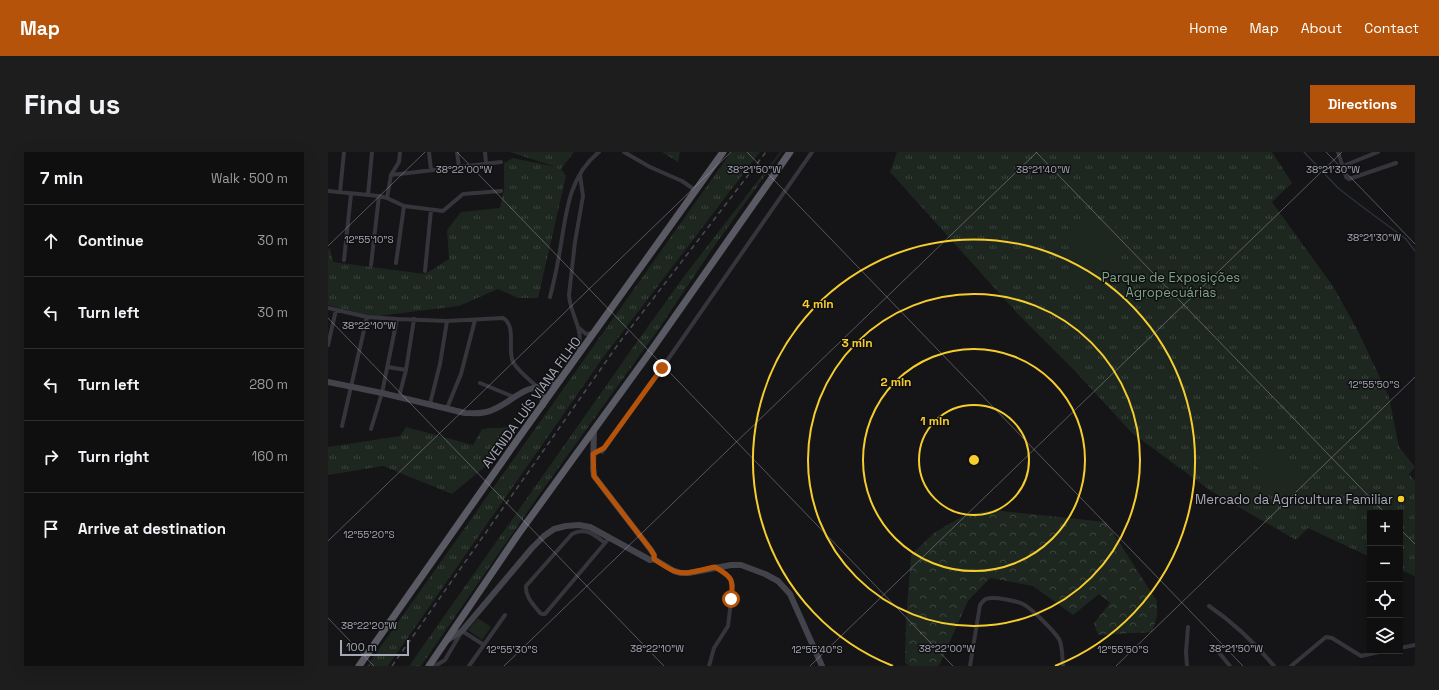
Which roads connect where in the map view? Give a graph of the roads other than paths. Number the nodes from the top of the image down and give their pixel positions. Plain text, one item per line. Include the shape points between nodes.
1 (344, 152) edge
2 (372, 152) edge
3 (400, 152) edge
4 (429, 152) edge
5 (457, 152) edge
6 (485, 152) edge
7 (599, 152) edge
8 (624, 152) edge
9 (722, 152) edge
10 (790, 152) edge
11 (812, 152) edge
12 (1338, 152) edge
13 (1378, 152) edge
14 (501, 162) dead end
15 (486, 163) junction
16 (1396, 163) dead end
17 (1343, 166) junction
18 (460, 167) junction
19 (431, 170) junction
20 (391, 175) junction
21 (580, 175) junction
22 (695, 190) junction
23 (328, 191) edge
24 (501, 191) dead end
25 (340, 192) junction
26 (351, 194) junction
27 (368, 195) junction
28 (379, 196) junction
29 (387, 198) junction
30 (404, 206) junction
31 (431, 210) junction
32 (344, 260) dead end
33 (396, 263) dead end
34 (371, 265) dead end
35 (425, 271) dead end
36 (550, 297) dead end
37 (328, 308) edge
38 (336, 310) junction
39 (367, 317) junction
40 (397, 319) junction
41 (414, 319) junction
42 (447, 320) junction
43 (475, 320) junction
44 (579, 328) junction
45 (596, 332) junction
46 (328, 346) edge
47 (572, 365) junction
48 (388, 367) junction
49 (406, 370) junction
50 (561, 380) junction
51 (328, 382) edge
52 (480, 383) dead end
53 (538, 387) junction
54 (350, 388) junction
55 (382, 393) junction
56 (399, 397) junction
57 (514, 397) junction
58 (430, 404) junction
59 (543, 405) junction
60 (447, 408) junction
61 (342, 426) dead end
62 (371, 429) dead end
63 (594, 429) junction
64 (593, 454) junction
65 (607, 541) junction
66 (654, 559) junction
67 (715, 567) junction
68 (1209, 606) dead end
69 (505, 616) dead end
70 (1188, 627) dead end
71 (462, 631) junction
72 (445, 642) junction
73 (484, 645) junction
74 (1415, 645) edge
75 (1403, 647) edge
76 (1216, 649) dead end
77 (1370, 654) edge
78 (359, 666) edge
79 (429, 666) edge
80 (437, 666) edge
81 (468, 666) edge
82 (709, 666) edge
83 (822, 666) edge
84 (970, 666) edge
85 (1063, 666) edge
86 (1187, 666) edge
87 (1230, 666) edge
88 (1274, 666) edge
89 (1291, 666) edge

1 - 25 street
2 - 27 street
3 - 20 street via 399,162
4 - 19 street
5 - 18 street
6 - 15 street
7 - 21 street
8 - 22 street
9 - 22 highway, AVENIDA LUÍS VIANA FILHO
10 - 63 highway
11 - 64 street via 667,362 603,450
12 - 17 street
13 - 17 street
14 - 15 street
15 - 18 street
16 - 17 street via 1349,180
18 - 19 street
19 - 20 street
20 - 29 street
21 - 36 street via 569,202
21 - 44 street via 583,196 569,295
22 - 45 highway, AVENIDA LUÍS VIANA FILHO
23 - 25 street
24 - 31 street via 463,194 445,210
25 - 26 street
26 - 27 street
26 - 32 street
27 - 28 street
28 - 29 street
28 - 34 street
29 - 30 street
30 - 31 street
30 - 33 street
31 - 35 street
37 - 38 street
38 - 39 street
38 - 46 street
39 - 40 street
39 - 54 street
40 - 41 street
40 - 48 street
41 - 42 street
41 - 49 street
42 - 43 street
42 - 58 street
43 - 53 street via 503,318 509,323 513,362
43 - 60 street via 461,374
44 - 45 street via 586,334
44 - 47 street via 580,346
45 - 47 highway, AVENIDA LUÍS VIANA FILHO
47 - 50 highway, AVENIDA LUÍS VIANA FILHO
48 - 49 street
48 - 55 street
49 - 56 street
50 - 53 main road
50 - 59 highway, AVENIDA LUÍS VIANA FILHO
51 - 54 main road
52 - 57 street
53 - 57 main road
53 - 59 main road via 542,393
54 - 55 main road
54 - 61 street
55 - 56 main road
55 - 62 street
56 - 58 main road
57 - 60 main road via 488,412 465,413
58 - 60 main road
59 - 78 highway, AVENIDA LUÍS VIANA FILHO
63 - 64 main road
63 - 72 highway
64 - 66 main road via 594,476 651,550
65 - 65 street via 545,614 540,613 530,600 526,586 572,534 592,532
65 - 66 main road via 650,560
65 - 71 main road via 590,527 579,525 560,527 549,532 532,548
66 - 67 main road via 681,573
67 - 82 street via 728,574 733,585 728,626 714,648
67 - 83 main road via 745,565 778,581 790,594
68 - 88 street via 1228,618
69 - 73 street
70 - 86 street
71 - 72 main road
71 - 73 street
71 - 80 street via 445,660
72 - 79 highway
73 - 81 street
74 - 75 street
76 - 87 street
77 - 89 street via 1361,656 1326,637
84 - 85 street via 980,605 987,598 1022,604 1038,616 1059,640

